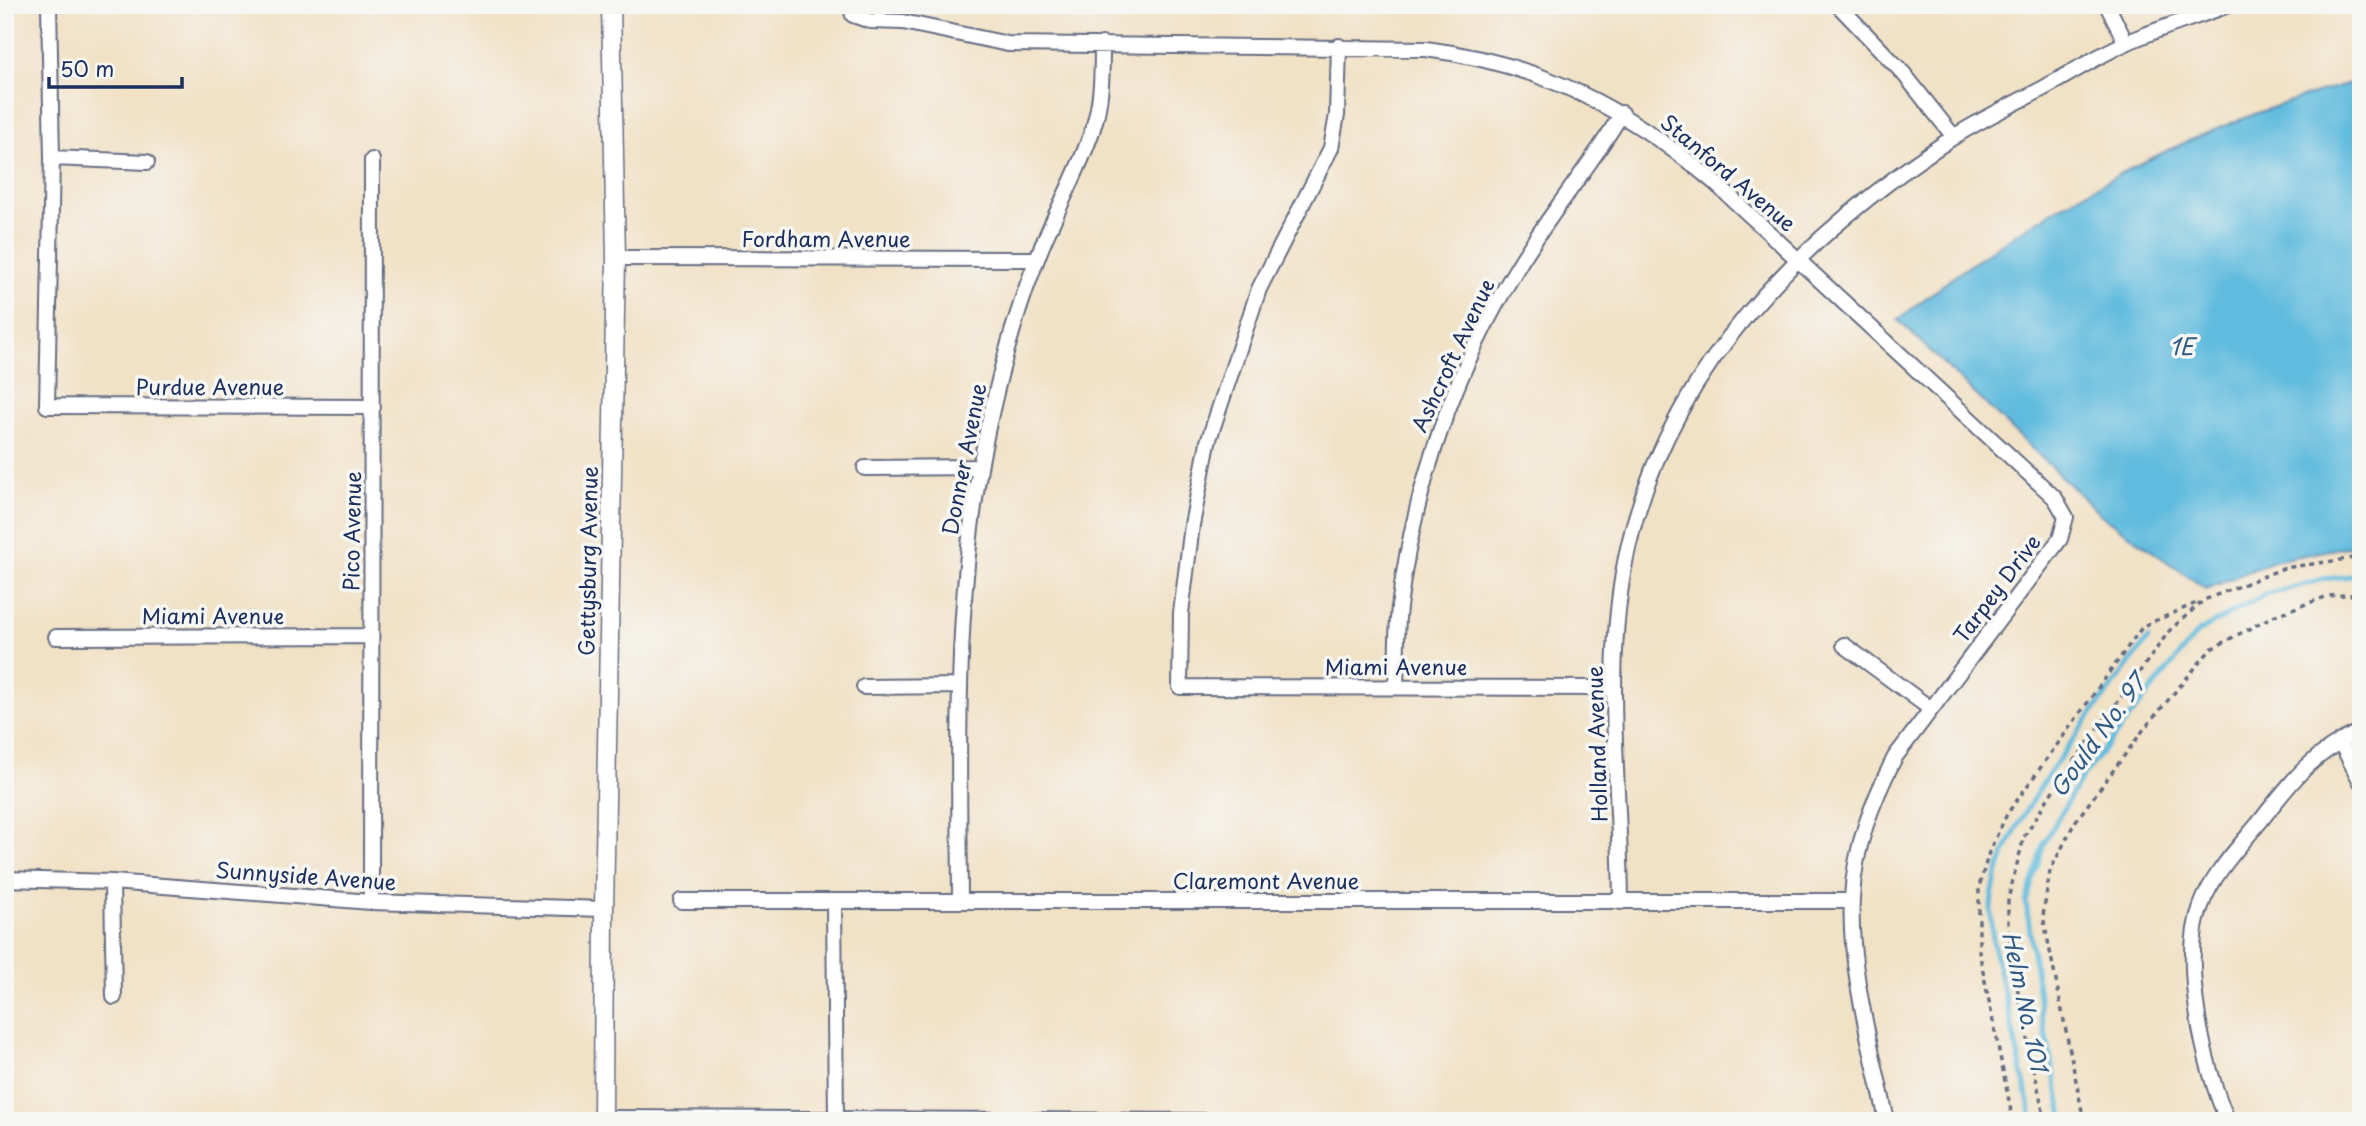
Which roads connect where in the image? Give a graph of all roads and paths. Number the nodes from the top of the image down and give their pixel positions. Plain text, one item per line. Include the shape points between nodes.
1 (49, 5) edge
2 (611, 5) edge
3 (1838, 5) edge
4 (2107, 5) edge
5 (2228, 5) edge
6 (852, 10) edge
7 (2126, 43) junction
8 (1102, 44) junction
9 (1339, 46) junction
10 (1622, 113) junction
11 (1954, 136) junction
12 (52, 158) junction
13 (372, 160) dead end
14 (147, 162) dead end
15 (616, 258) junction
16 (1798, 258) junction
17 (1037, 259) junction
18 (373, 407) junction
19 (980, 467) junction
20 (865, 468) dead end
21 (2361, 557) edge
22 (2361, 594) edge
23 (2204, 600) junction
24 (370, 636) junction
25 (57, 637) dead end
26 (1844, 645) dead end
27 (959, 686) junction
28 (864, 687) dead end
29 (1396, 687) junction
30 (1612, 688) junction
31 (1931, 709) junction
32 (2361, 732) edge
33 (2340, 741) junction
34 (2361, 782) edge
35 (5, 879) edge
36 (112, 881) junction
37 (960, 900) junction
38 (681, 901) dead end
39 (834, 901) junction
40 (1851, 901) junction
41 (371, 902) junction
42 (1621, 902) junction
43 (604, 909) junction
44 (114, 997) dead end
45 (603, 1119) edge
46 (836, 1119) edge
47 (1211, 1121) edge
48 (1886, 1121) edge
49 (2013, 1121) edge
50 (2045, 1121) edge
51 (2084, 1121) edge
52 (2228, 1121) edge

1 - 12 street
2 - 15 street, Gettysburg Avenue
3 - 11 street via 1904,74
4 - 7 street
5 - 7 street, Stanford Avenue
6 - 8 street, Stanford Avenue via 870,21 903,22 1008,44
7 - 11 street, Stanford Avenue
8 - 9 street, Stanford Avenue
8 - 17 street, Donner Avenue via 1102,77 1093,128
9 - 10 street, Stanford Avenue via 1426,50 1489,60 1564,84
9 - 29 street, Miami Avenue via 1331,149 1259,289 1208,442 1181,613 1180,687
10 - 16 street, Stanford Avenue via 1667,143
10 - 29 street, Ashcroft Avenue via 1516,268 1450,403 1412,523 1398,610
11 - 16 street, Stanford Avenue
12 - 14 street
12 - 18 street, Purdue Avenue via 47,406
13 - 18 street, Pico Avenue
15 - 17 street, Fordham Avenue
15 - 43 street, Gettysburg Avenue
16 - 30 street, Holland Avenue via 1735,326 1684,404 1650,478 1628,547
16 - 31 street, Tarpey Drive via 2054,498 2066,517 2060,539
17 - 19 street, Donner Avenue via 1010,336
18 - 24 street, Pico Avenue
19 - 20 street
19 - 27 street, Donner Avenue via 964,579
21 - 23 path via 2284,568
22 - 51 path via 2328,596 2273,616 2211,649 2075,822 2050,871 2043,916
23 - 49 path via 2143,626 2007,814 1989,852 1979,887 1979,951
23 - 50 path via 2170,629 2024,837 2008,899 2008,929
24 - 25 street, Miami Avenue
24 - 41 street, Pico Avenue
26 - 31 street
27 - 28 street
27 - 37 street, Donner Avenue
29 - 30 street, Miami Avenue
30 - 42 street, Holland Avenue
31 - 40 street, Tarpey Drive via 1895,757 1876,795 1856,862
32 - 33 street
33 - 34 street
33 - 52 street via 2312,759 2291,782 2212,882 2200,908 2193,937 2195,992 2212,1080
35 - 36 street, Sunnyside Avenue
36 - 41 street, Sunnyside Avenue
36 - 44 street
37 - 39 street, Claremont Avenue
37 - 42 street, Claremont Avenue
38 - 39 street, Claremont Avenue
39 - 46 street
40 - 42 street, Claremont Avenue
40 - 48 street, Tarpey Drive via 1856,961
41 - 43 street, Sunnyside Avenue
43 - 45 street, Gettysburg Avenue
45 - 46 street
46 - 47 street

